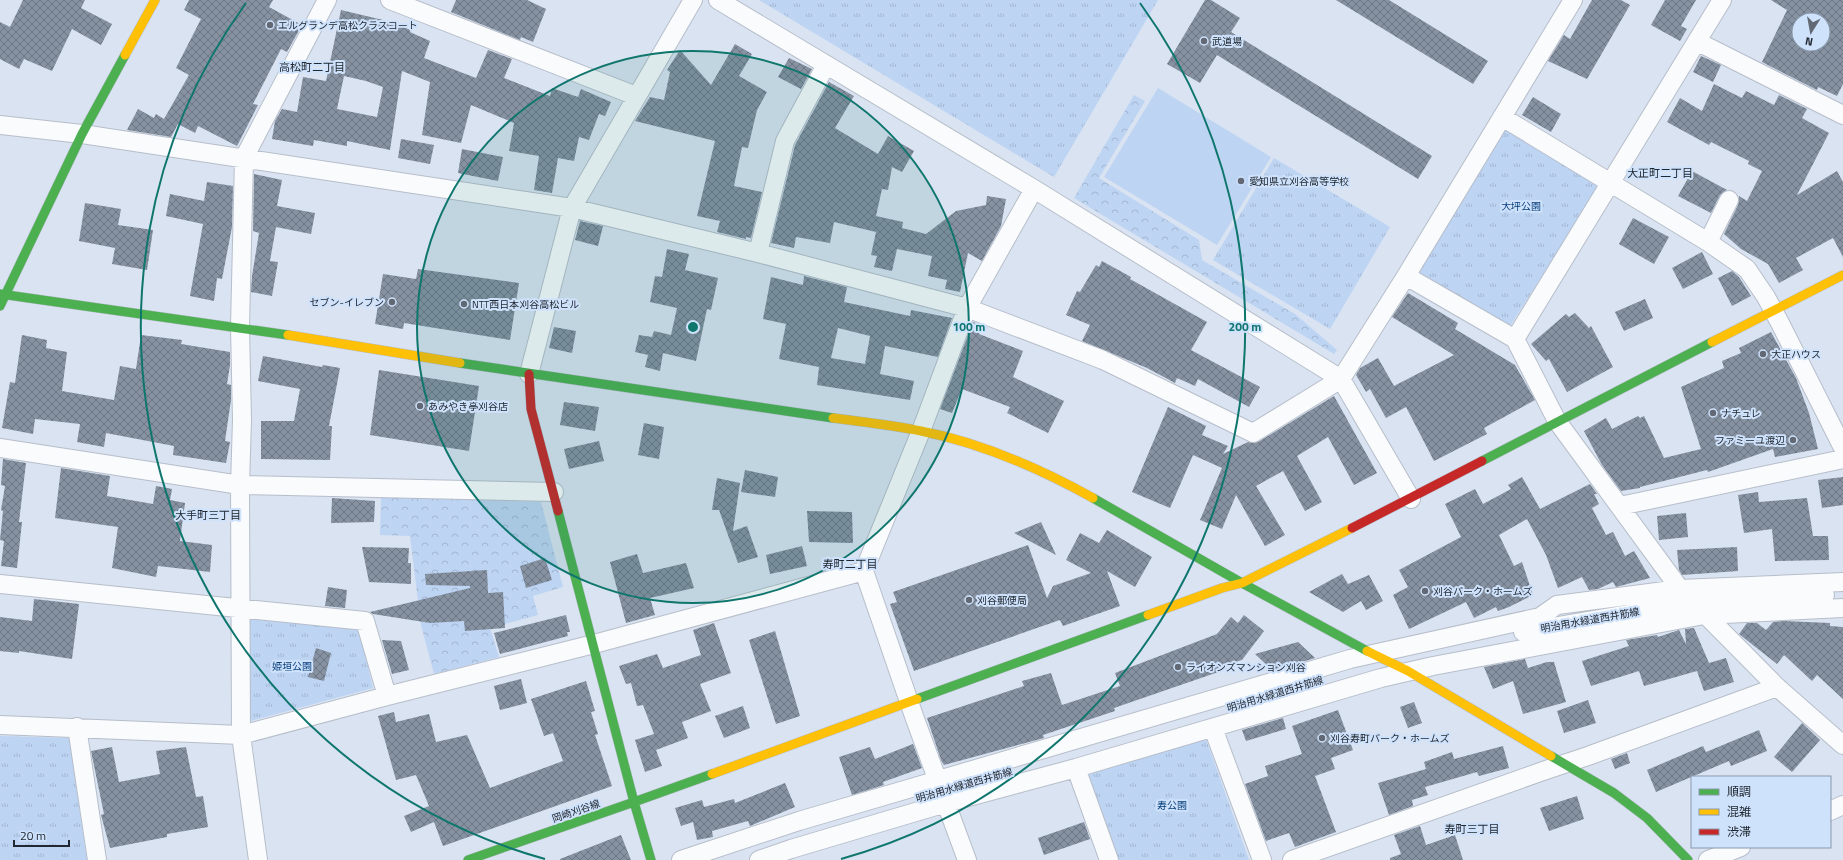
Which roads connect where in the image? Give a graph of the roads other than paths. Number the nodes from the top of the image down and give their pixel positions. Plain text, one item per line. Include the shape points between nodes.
1 (155, 0) edge
2 (327, 0) edge
3 (390, 0) edge
4 (693, 0) edge
5 (718, 0) edge
6 (1573, 0) edge
7 (1722, 0) edge
8 (1698, 42) junction
9 (826, 65) junction
10 (636, 96) junction
11 (1843, 115) edge
12 (1502, 117) junction
13 (0, 125) edge
14 (82, 134) junction
15 (244, 158) junction
16 (1612, 182) junction
17 (1034, 189) junction
18 (1729, 200) dead end
19 (572, 208) junction
20 (1708, 242) junction
21 (758, 254) junction
22 (1843, 275) edge
23 (1406, 276) junction
24 (2, 294) edge
25 (0, 306) edge
26 (967, 308) junction
27 (1774, 310) junction
28 (240, 327) junction
29 (1515, 339) junction
30 (529, 374) junction
31 (1341, 379) junction
32 (1557, 421) junction
33 (921, 431) junction
34 (0, 448) edge
35 (1843, 448) edge
36 (1843, 459) edge
37 (240, 486) junction
38 (554, 492) junction
39 (1411, 499) junction
40 (1620, 506) junction
41 (864, 570) junction
42 (1843, 582) edge
43 (1242, 583) junction
44 (0, 584) edge
45 (1680, 589) junction
46 (1843, 594) edge
47 (1843, 608) edge
48 (242, 609) junction
49 (1699, 609) junction
50 (594, 644) junction
51 (1380, 658) junction
52 (1408, 671) junction
53 (1777, 687) junction
54 (387, 696) junction
55 (910, 703) junction
56 (0, 724) edge
57 (77, 727) junction
58 (1213, 728) junction
59 (241, 735) junction
60 (1843, 745) edge
61 (1565, 764) junction
62 (1076, 768) junction
63 (942, 792) junction
64 (634, 802) junction
65 (1843, 805) edge
66 (1831, 811) edge
67 (1738, 848) edge
68 (97, 860) edge
69 (258, 860) edge
70 (468, 860) edge
71 (651, 860) edge
72 (681, 860) edge
73 (721, 860) edge
74 (759, 860) edge
75 (967, 860) edge
76 (1109, 860) edge
77 (1262, 860) edge
78 (1292, 860) edge
79 (1688, 860) edge
80 (1708, 860) edge

1 - 14 street
2 - 15 street
3 - 10 street
4 - 10 street
5 - 9 street
6 - 12 street
7 - 8 street
8 - 11 street
8 - 16 street
9 - 17 street
9 - 21 street via 785,141
10 - 19 street
12 - 16 street
12 - 23 street
13 - 14 street
14 - 15 street
14 - 24 street
15 - 19 street
15 - 28 street
16 - 20 street
16 - 29 street
17 - 26 street
17 - 31 street
18 - 20 street
19 - 21 street
19 - 30 street
20 - 27 street via 1747,269
21 - 26 street
22 - 27 street, 岡崎刈谷線
23 - 29 street
23 - 31 street
24 - 25 street
24 - 28 street
26 - 31 street via 1103,360 1254,433
26 - 33 street
27 - 32 street, 岡崎刈谷線
27 - 35 street
28 - 30 street
28 - 37 street
29 - 32 street
30 - 33 street
30 - 38 street via 532,409
31 - 39 street
32 - 39 street, 岡崎刈谷線
32 - 40 street
33 - 41 street
33 - 43 street via 979,446 1022,462 1071,486
34 - 37 street
36 - 40 street
37 - 38 street
37 - 48 street
38 - 50 street
39 - 43 street, 岡崎刈谷線
40 - 45 street
41 - 50 street
41 - 55 street
42 - 45 street
43 - 51 street
43 - 55 street, 岡崎刈谷線 via 1222,588
44 - 48 street
45 - 49 street
45 - 51 street via 1557,605 1540,616
46 - 49 street, 明治用水緑道西井筋線
47 - 49 street
48 - 54 street via 365,621
48 - 59 street
49 - 51 street, 明治用水緑道西井筋線 via 1539,628
49 - 52 street
49 - 53 street
50 - 54 street
50 - 64 street
51 - 52 street
51 - 63 street, 明治用水緑道西井筋線 via 1363,667
52 - 58 street
52 - 61 street
53 - 60 street
53 - 61 street
54 - 59 street
55 - 63 street
55 - 64 street, 岡崎刈谷線
56 - 57 street
57 - 59 street
57 - 68 street
58 - 62 street
58 - 77 street
59 - 69 street
61 - 78 street
61 - 79 street via 1614,793 1647,818
62 - 63 street
62 - 76 street
63 - 72 street via 800,822
63 - 73 street, 明治用水緑道西井筋線 via 803,832
63 - 74 street
63 - 75 street
64 - 70 street, 岡崎刈谷線
64 - 71 street
65 - 66 street
67 - 80 street

